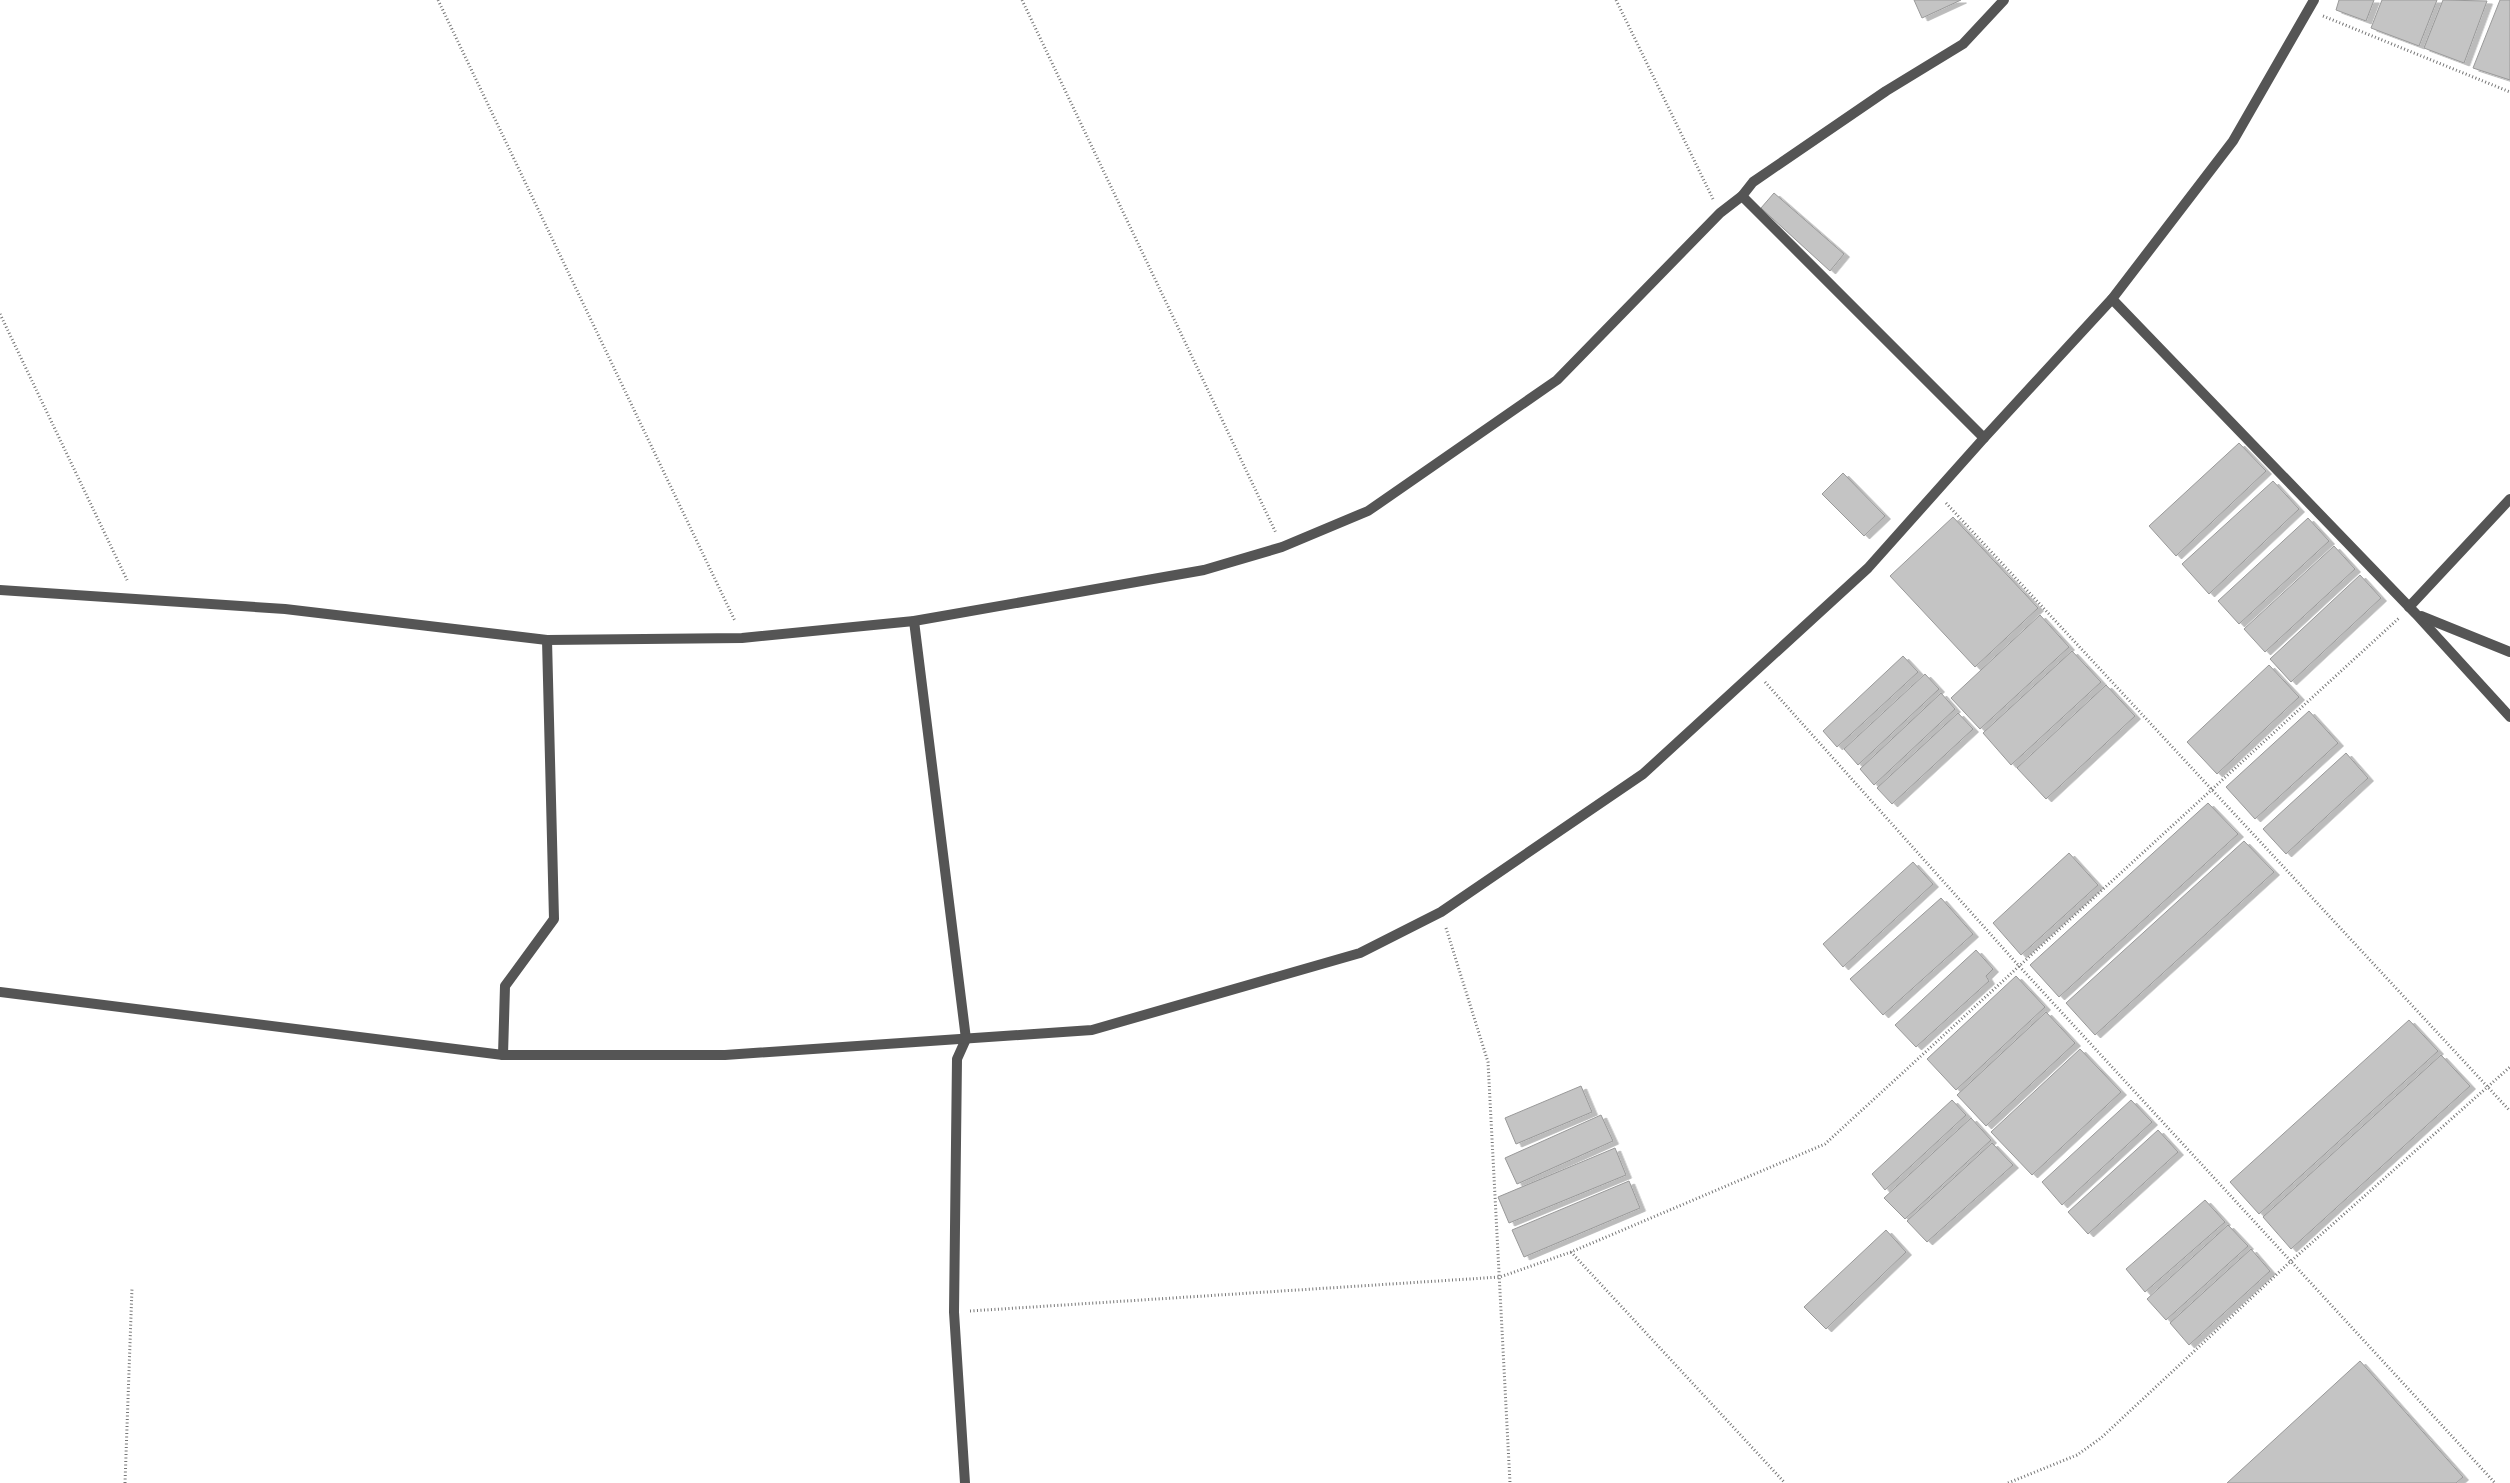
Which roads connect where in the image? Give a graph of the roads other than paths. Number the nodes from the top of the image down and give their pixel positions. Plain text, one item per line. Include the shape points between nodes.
1 (2004, 0) edge
2 (2314, 0) edge
3 (1742, 196) junction
4 (2112, 299) junction
5 (1984, 438) junction
6 (2510, 499) edge
7 (0, 590) edge
8 (2413, 610) junction
9 (914, 621) junction
10 (547, 640) junction
11 (2510, 652) edge
12 (2510, 717) edge
13 (0, 992) edge
14 (966, 1039) junction
15 (503, 1055) junction
16 (965, 1483) edge

1 - 3 street via 1963,44 1886,91 1753,182
2 - 4 street via 2233,142
3 - 5 street
3 - 9 street via 1720,213 1557,380 1368,511 1282,547 1204,570
4 - 5 street
4 - 8 street
5 - 14 street via 1868,568 1643,774 1441,912 1360,953 1092,1030
6 - 8 street
7 - 10 street via 285,609
8 - 11 street
8 - 12 street
9 - 10 street via 742,638
9 - 14 street
10 - 15 street via 554,919 505,986
13 - 15 street
14 - 15 street via 725,1054
14 - 16 street via 957,1059 954,1312

